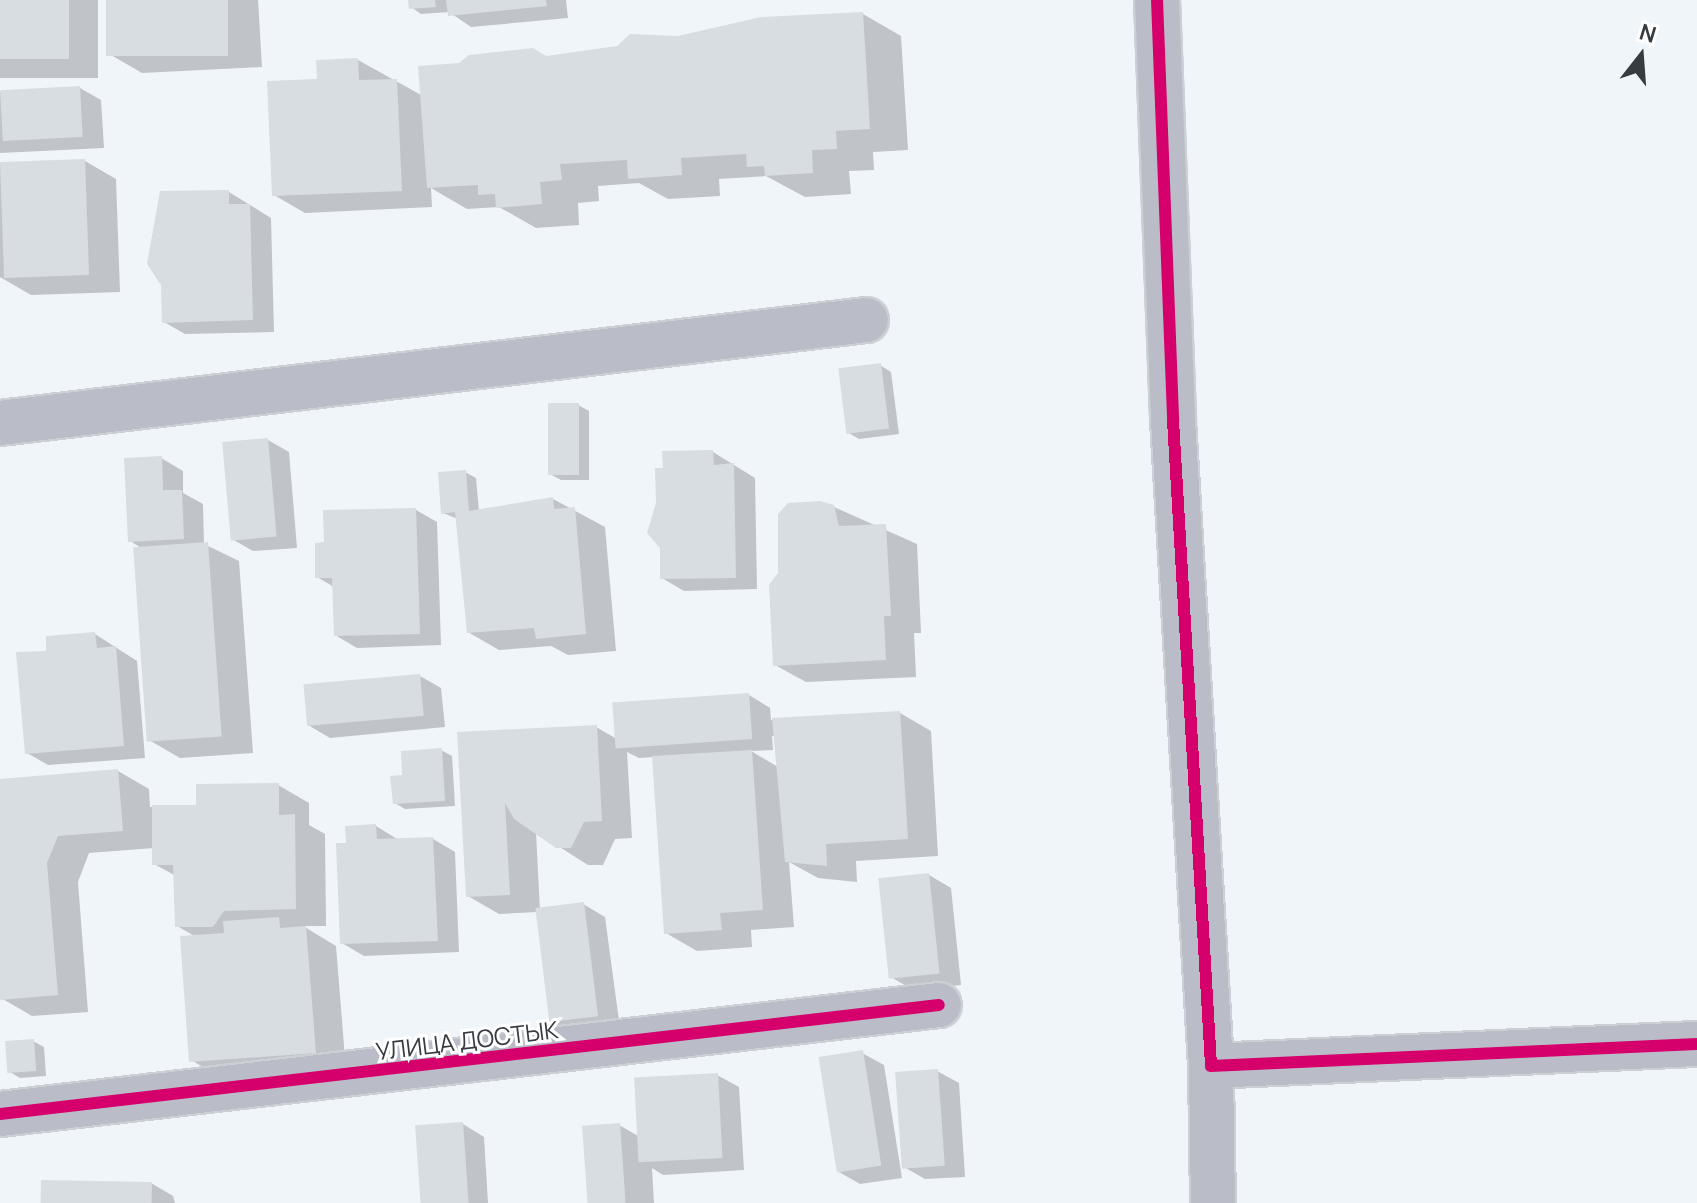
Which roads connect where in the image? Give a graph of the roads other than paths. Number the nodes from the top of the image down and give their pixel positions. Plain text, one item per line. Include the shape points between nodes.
1 (1157, 0) edge
2 (866, 320) dead end
3 (0, 423) edge
4 (939, 1005) dead end
5 (1697, 1044) edge
6 (1211, 1066) junction
7 (0, 1114) edge
8 (1213, 1203) edge

1 - 6 street via 1173,420
2 - 3 street
4 - 7 street, УЛИЦА ДОСТЫК
5 - 6 street
6 - 8 street

